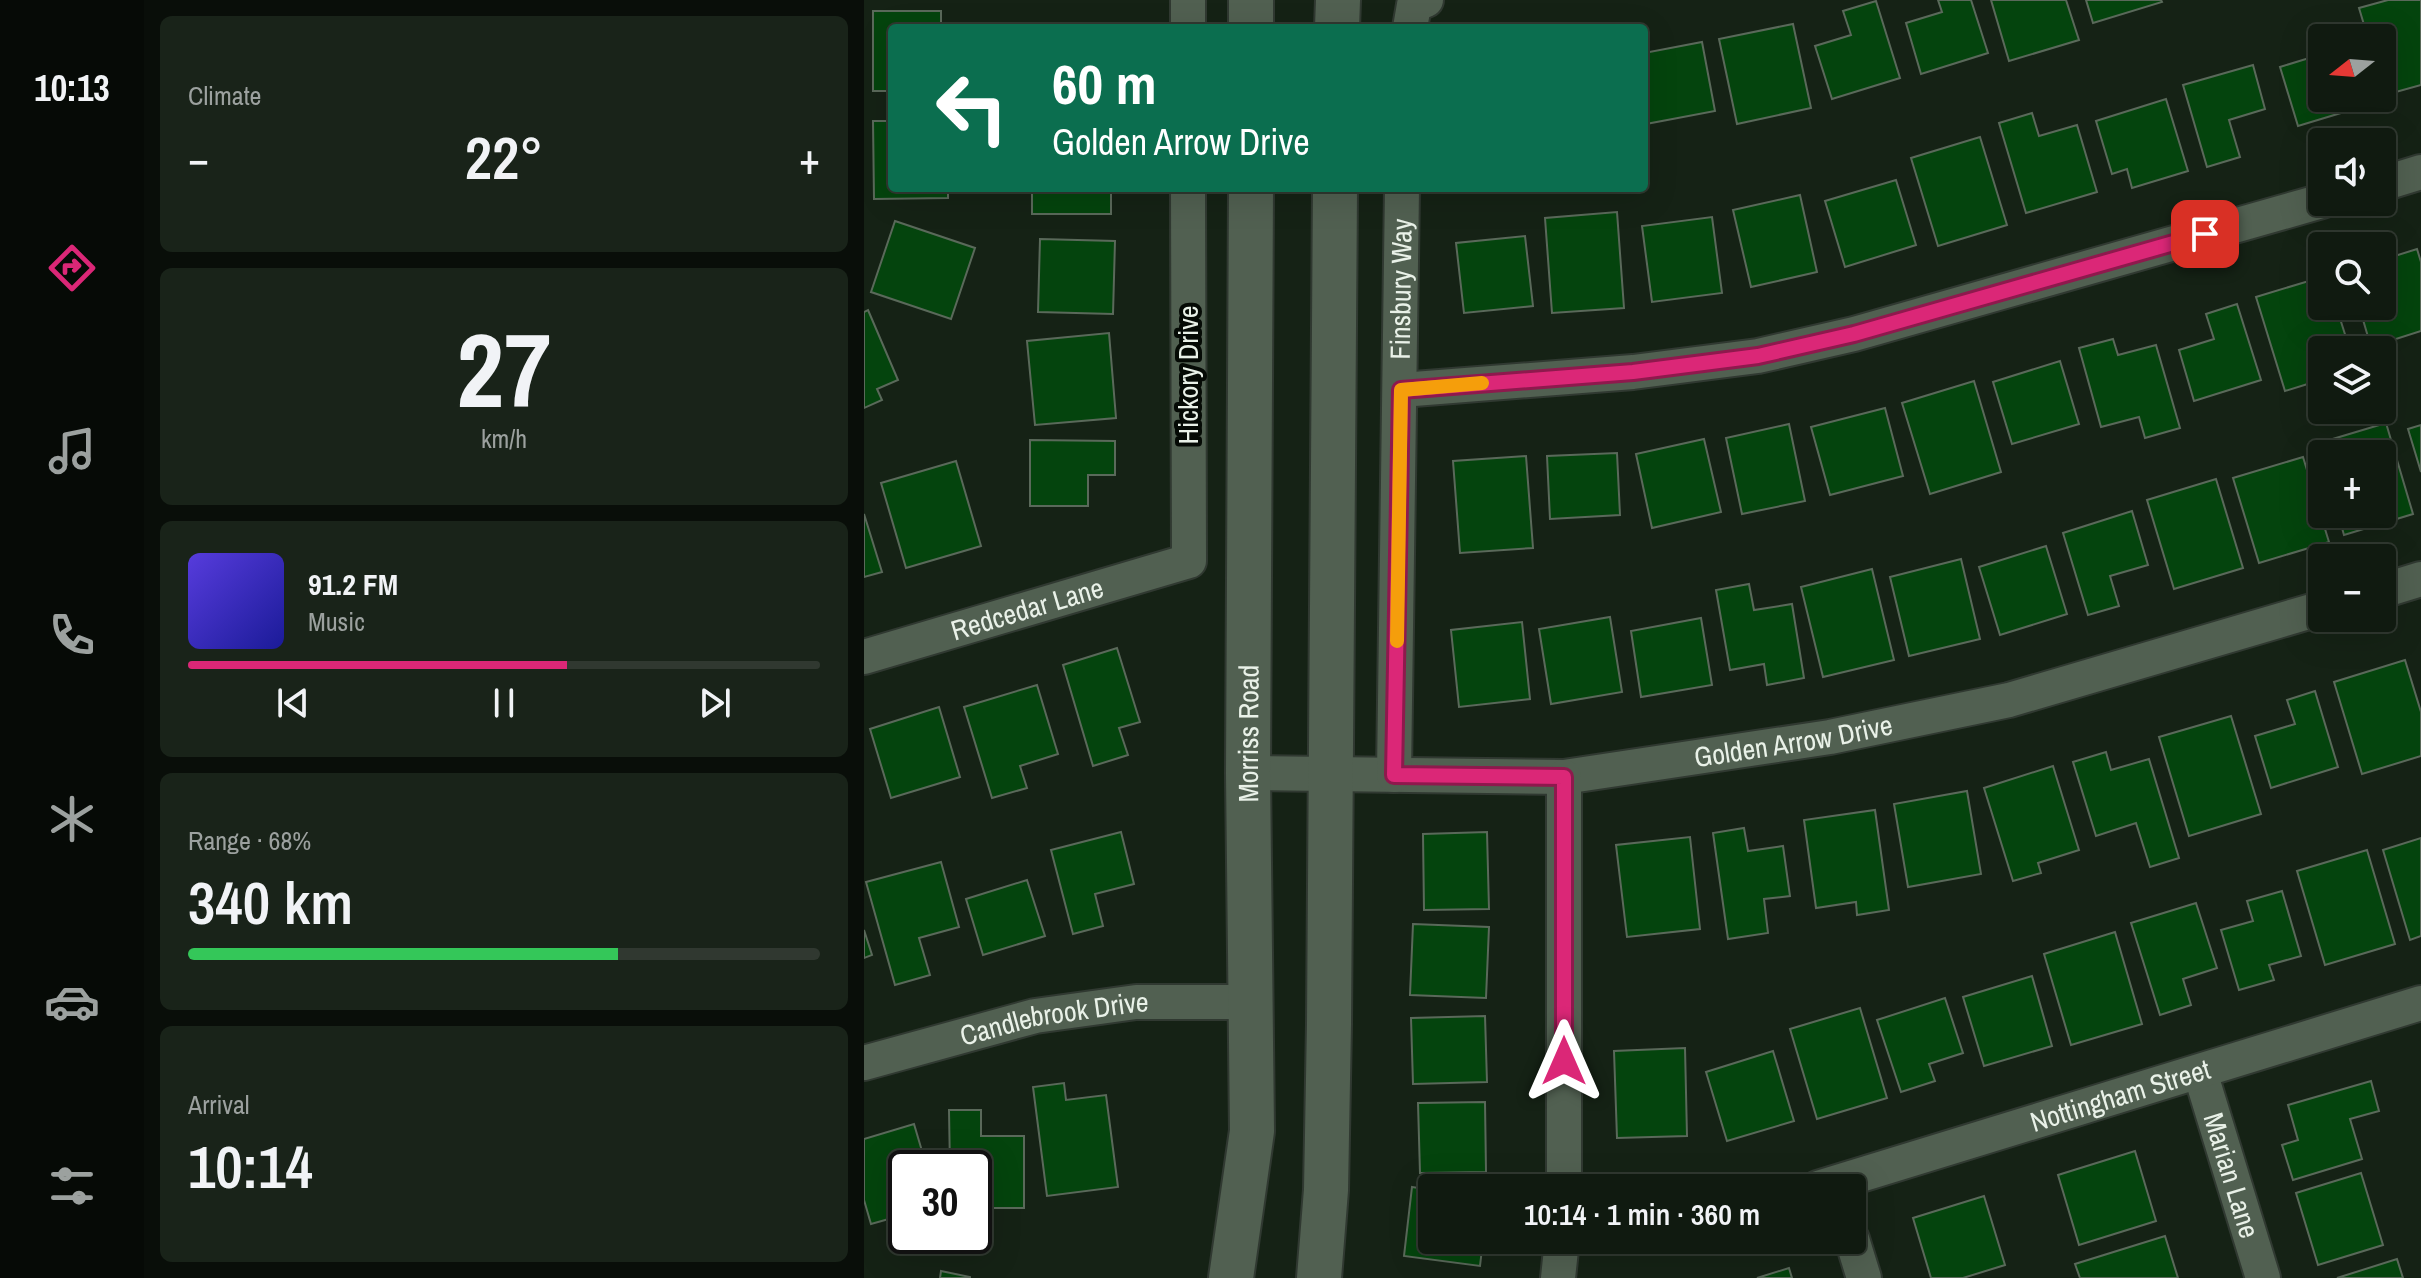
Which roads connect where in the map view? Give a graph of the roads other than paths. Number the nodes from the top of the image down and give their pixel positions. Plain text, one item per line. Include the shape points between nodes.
1 (1188, 0) edge
2 (1251, 0) edge
3 (1338, 0) edge
4 (1188, 24) edge
5 (1251, 24) edge
6 (1337, 24) edge
7 (2421, 172) edge
8 (2396, 180) edge
9 (1188, 192) edge
10 (1251, 192) edge
11 (1335, 192) edge
12 (1402, 192) edge
13 (2308, 205) edge
14 (1401, 390) junction
15 (1189, 561) joint
16 (2421, 579) edge
17 (2396, 587) edge
18 (2308, 612) edge
19 (864, 657) edge
20 (1248, 773) junction
21 (1329, 775) junction
22 (1394, 775) junction
23 (1564, 777) junction
24 (1249, 1002) junction
25 (2421, 1003) edge
26 (864, 1063) edge
27 (2200, 1072) junction
28 (1564, 1174) edge
29 (1866, 1175) edge
30 (1561, 1254) edge
31 (1857, 1254) edge
32 (1231, 1278) edge
33 (1319, 1278) edge
34 (1558, 1278) edge
35 (1864, 1278) edge
36 (2263, 1278) edge

1 - 4 street
2 - 5 main road
3 - 6 main road
7 - 8 street
9 - 15 street, Hickory Drive
10 - 20 main road, Morriss Road
11 - 21 main road
12 - 14 street, Finsbury Way
13 - 14 street via 1854,334 1758,356 1633,372
14 - 22 street, Finsbury Way
15 - 19 street, Redcedar Lane
16 - 17 street
18 - 23 street, Golden Arrow Drive via 2009,700 1830,737
20 - 21 street, Golden Arrow Drive
20 - 24 main road, Morriss Road
21 - 22 street, Golden Arrow Drive
21 - 33 main road via 1329,1054
22 - 23 street, Golden Arrow Drive
23 - 28 street
24 - 26 street, Candlebrook Drive via 1136,1002 1035,1016
24 - 32 main road, Morriss Road via 1252,1131
25 - 27 street, Nottingham Street
27 - 29 street, Nottingham Street
27 - 36 street, Marian Lane
30 - 34 street
31 - 35 street

